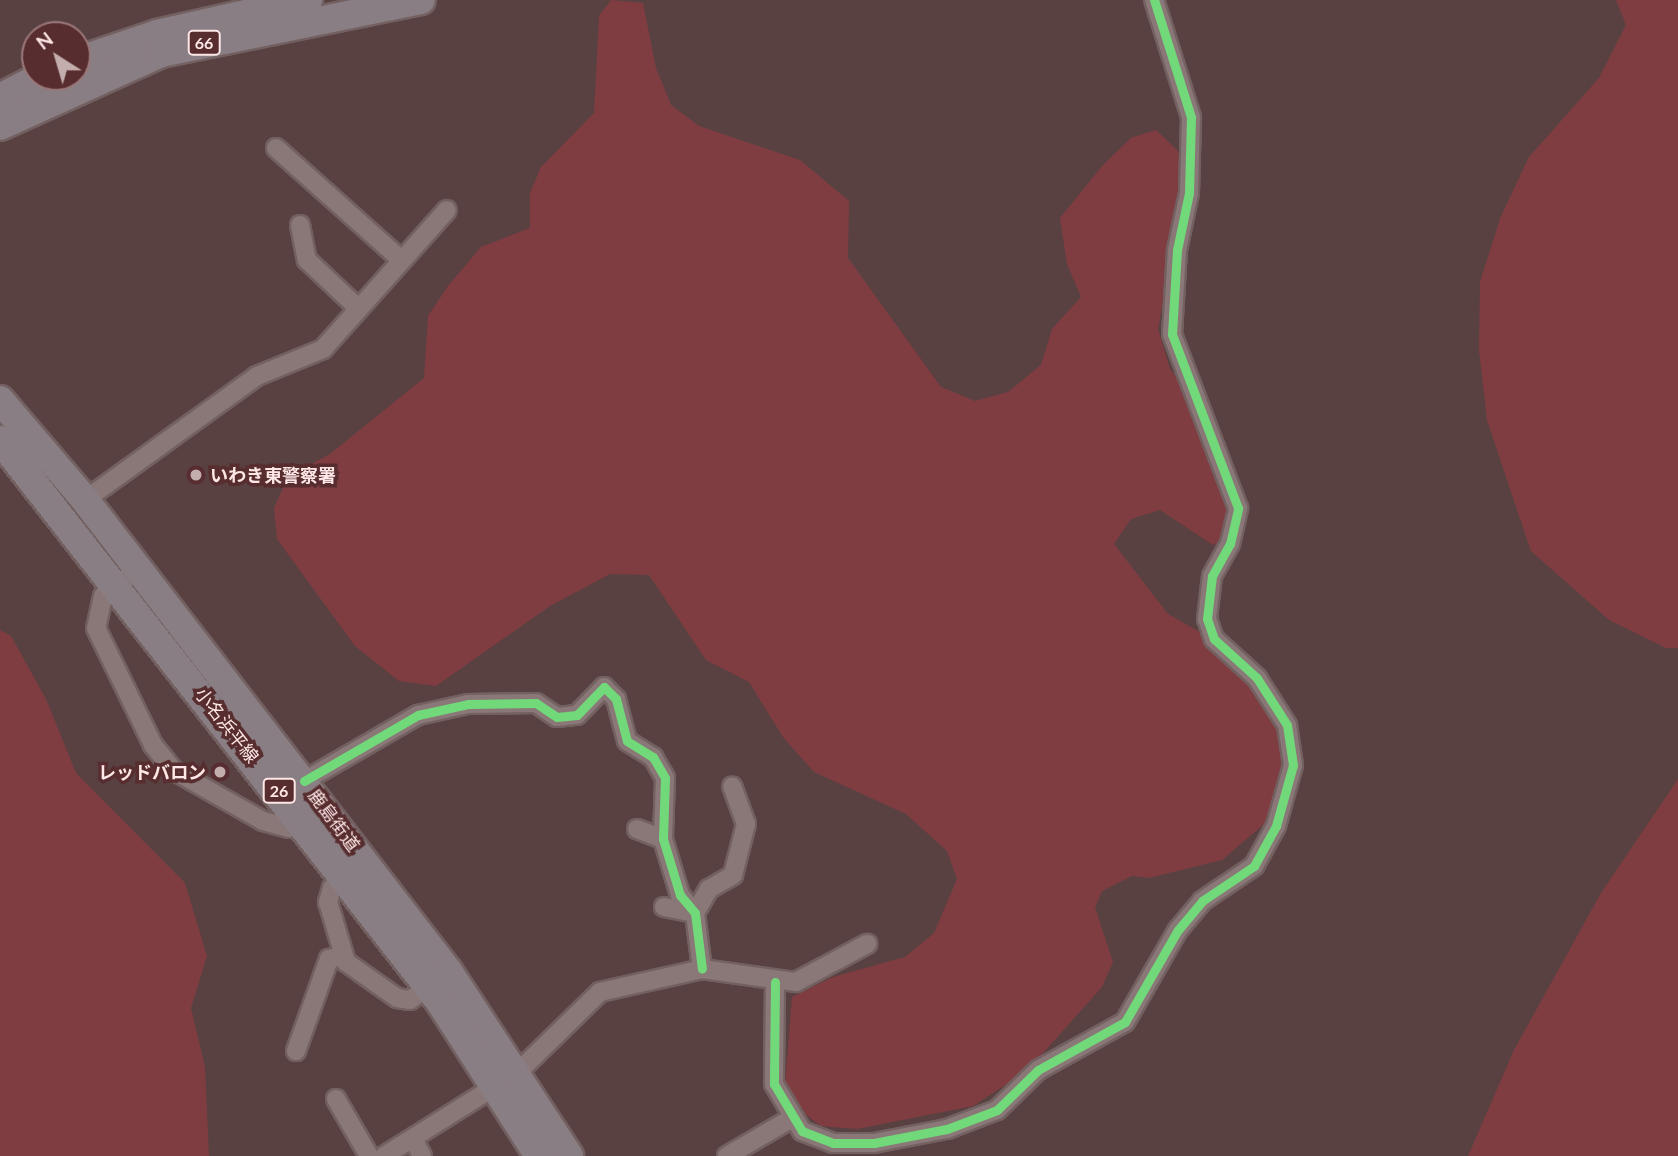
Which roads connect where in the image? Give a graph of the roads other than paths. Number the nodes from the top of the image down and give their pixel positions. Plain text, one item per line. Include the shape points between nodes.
1 (308, 0) edge
2 (421, 0) edge
3 (1154, 0) edge
4 (91, 56) edge
5 (21, 87) edge
6 (0, 98) edge
7 (0, 127) edge
8 (276, 148) dead end
9 (447, 210) dead end
10 (300, 225) dead end
11 (400, 259) junction
12 (359, 309) junction
13 (0, 400) edge
14 (0, 440) edge
15 (85, 500) junction
16 (128, 577) junction
17 (304, 781) junction
18 (732, 786) dead end
19 (313, 813) junction
20 (637, 829) dead end
21 (663, 839) junction
22 (357, 872) junction
23 (664, 907) dead end
24 (695, 913) junction
25 (867, 944) dead end
26 (342, 956) junction
27 (702, 969) junction
28 (438, 979) junction
29 (775, 982) junction
30 (296, 1051) dead end
31 (507, 1079) junction
32 (336, 1099) dead end
33 (792, 1118) junction
34 (413, 1139) junction
35 (369, 1156) edge
36 (384, 1156) edge
37 (422, 1156) edge
38 (539, 1156) edge
39 (569, 1156) edge
40 (727, 1156) edge

1 - 4 main road, 66 via 157,34
2 - 7 main road, 66 via 161,53
3 - 33 street via 1191,117 1189,193 1177,250 1172,334 1238,508 1230,544 1212,576 1206,619 1214,639 1283,715 1293,765 1286,798 1254,866 1202,901 1125,1023 1038,1070 998,1110 947,1129 874,1143 814,1139
5 - 6 main road
8 - 11 street
9 - 11 street
10 - 12 street via 307,260
11 - 12 street
12 - 15 street via 323,349 257,376
13 - 15 main road, 鹿島街道 / 26
14 - 16 main road, 小名浜平線 / 26
15 - 16 main road, 鹿島街道 / 26
16 - 17 main road, 鹿島街道 / 26
16 - 19 main road, 小名浜平線 / 26
16 - 19 street via 103,596 96,628 153,744 173,769 262,821 289,828
17 - 19 main road, 鹿島街道 / 26
17 - 21 street via 418,715 468,704 536,703 557,718 577,715 604,687 616,699 627,741 653,757 666,778
18 - 24 street via 746,824 733,875 709,889
19 - 22 main road, 鹿島街道 / 26
20 - 21 street
21 - 24 street via 680,895
22 - 26 street via 332,888 328,902
22 - 28 main road, 鹿島街道 / 26
23 - 24 street
24 - 27 street
25 - 29 street via 796,982
26 - 28 street via 397,998 410,1000
26 - 30 street via 329,959
27 - 29 street
27 - 31 street via 600,992
28 - 31 main road, 鹿島街道 / 26
29 - 33 street via 772,1068
31 - 34 street
31 - 38 main road, 26
31 - 39 main road, 鹿島街道 / 26
32 - 35 street
33 - 40 street
34 - 36 street
34 - 37 street

